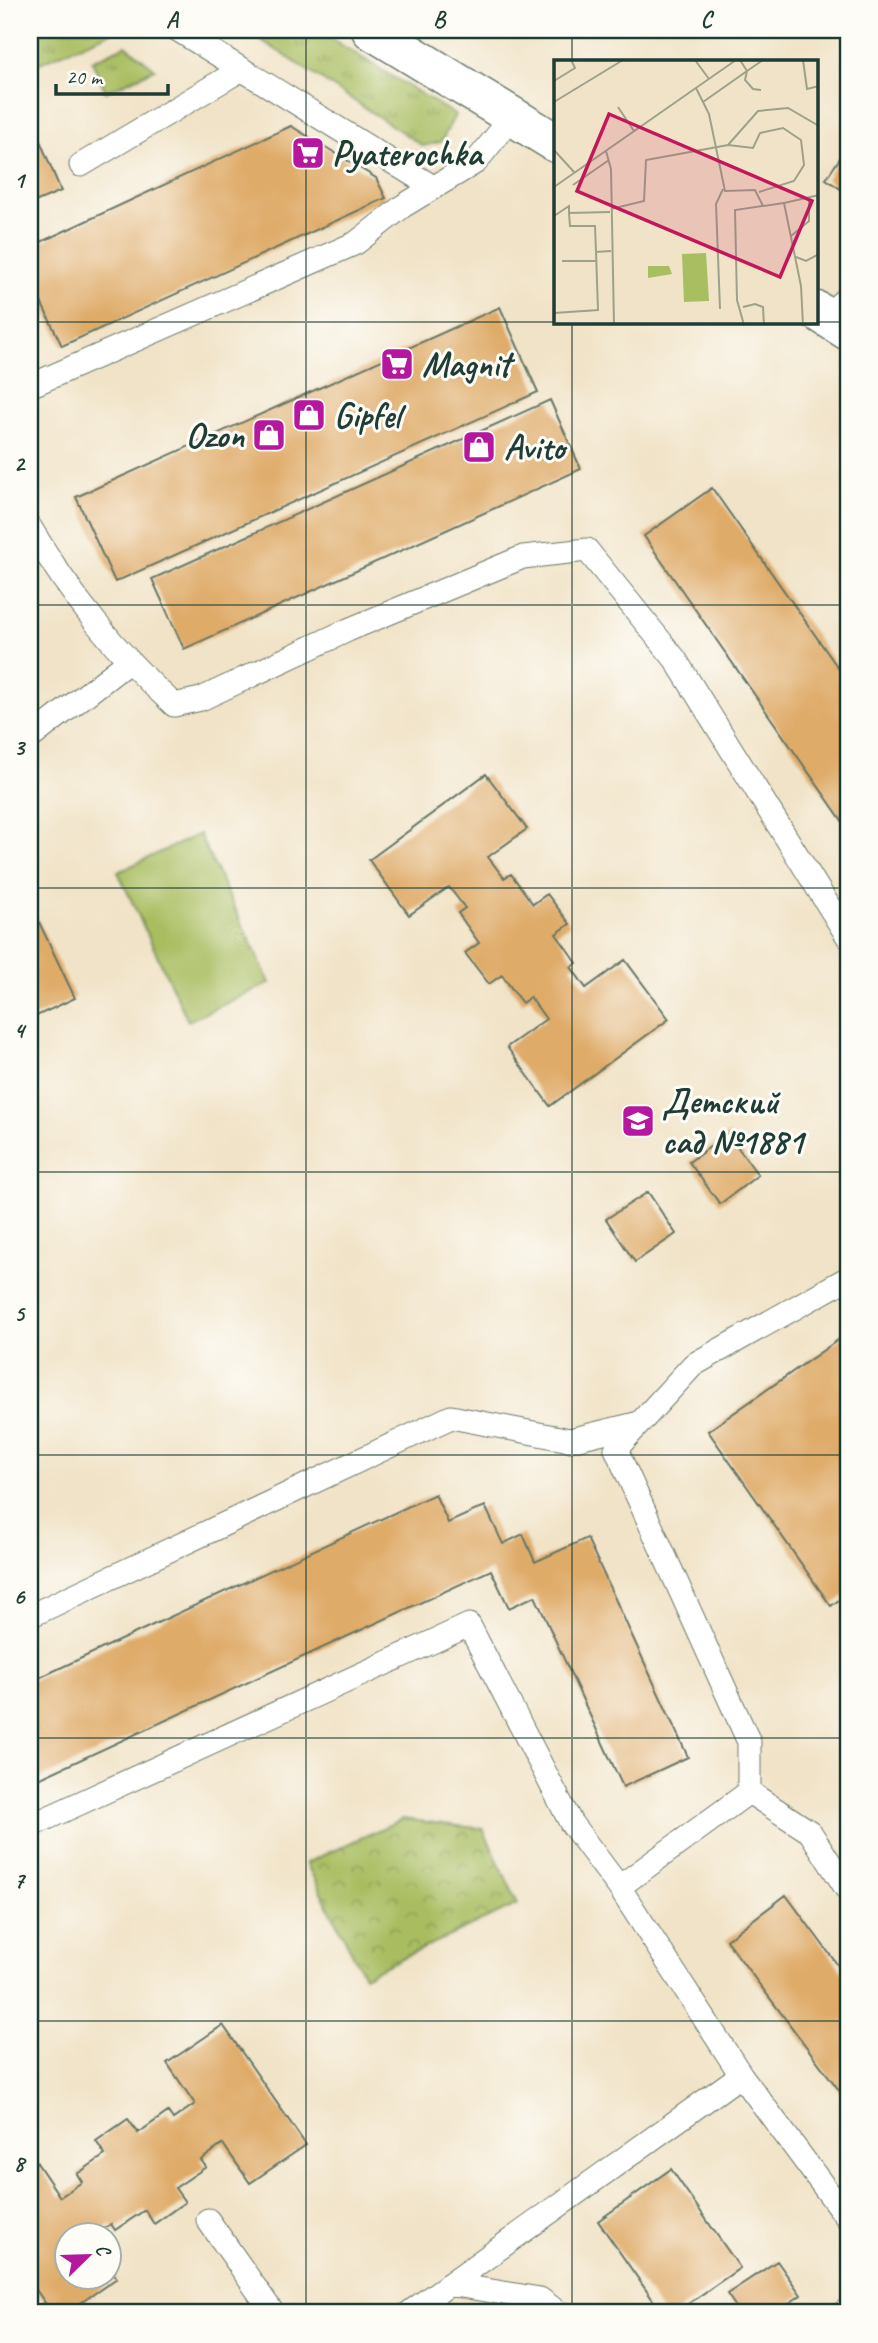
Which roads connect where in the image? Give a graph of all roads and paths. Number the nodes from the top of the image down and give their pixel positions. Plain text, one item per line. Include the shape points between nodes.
1 (178, 30) edge
2 (371, 30) edge
3 (242, 69) junction
4 (511, 118) junction
5 (554, 142) edge
6 (80, 164) dead end
7 (433, 187) junction
8 (30, 386) edge
9 (30, 527) edge
10 (128, 662) junction
11 (30, 738) edge
12 (848, 937) edge
13 (848, 1279) edge
14 (640, 1423) junction
15 (30, 1616) edge
16 (749, 1791) junction
17 (30, 1826) edge
18 (619, 1887) junction
19 (848, 1891) edge
20 (741, 2075) junction
21 (848, 2219) edge
22 (208, 2220) dead end
23 (449, 2284) junction
24 (848, 2309) edge
25 (273, 2313) edge
26 (409, 2313) edge
27 (559, 2313) edge
28 (843, 2313) edge

1 - 3 lane
2 - 4 main road
3 - 6 lane
3 - 7 lane
4 - 5 main road
4 - 7 lane via 476,162
7 - 8 lane via 356,243
9 - 10 lane via 65,586
10 - 11 lane
10 - 12 lane via 174,705 201,699 348,630 523,557 587,550 674,659
13 - 14 lane via 693,1365
14 - 15 lane via 570,1440 451,1417
14 - 16 lane via 616,1450 749,1742
16 - 18 lane
16 - 19 lane via 810,1832
17 - 18 lane via 469,1625 571,1823
18 - 20 lane
20 - 21 lane
20 - 23 lane
22 - 25 lane
23 - 26 lane
23 - 27 lane via 540,2299
24 - 28 lane

